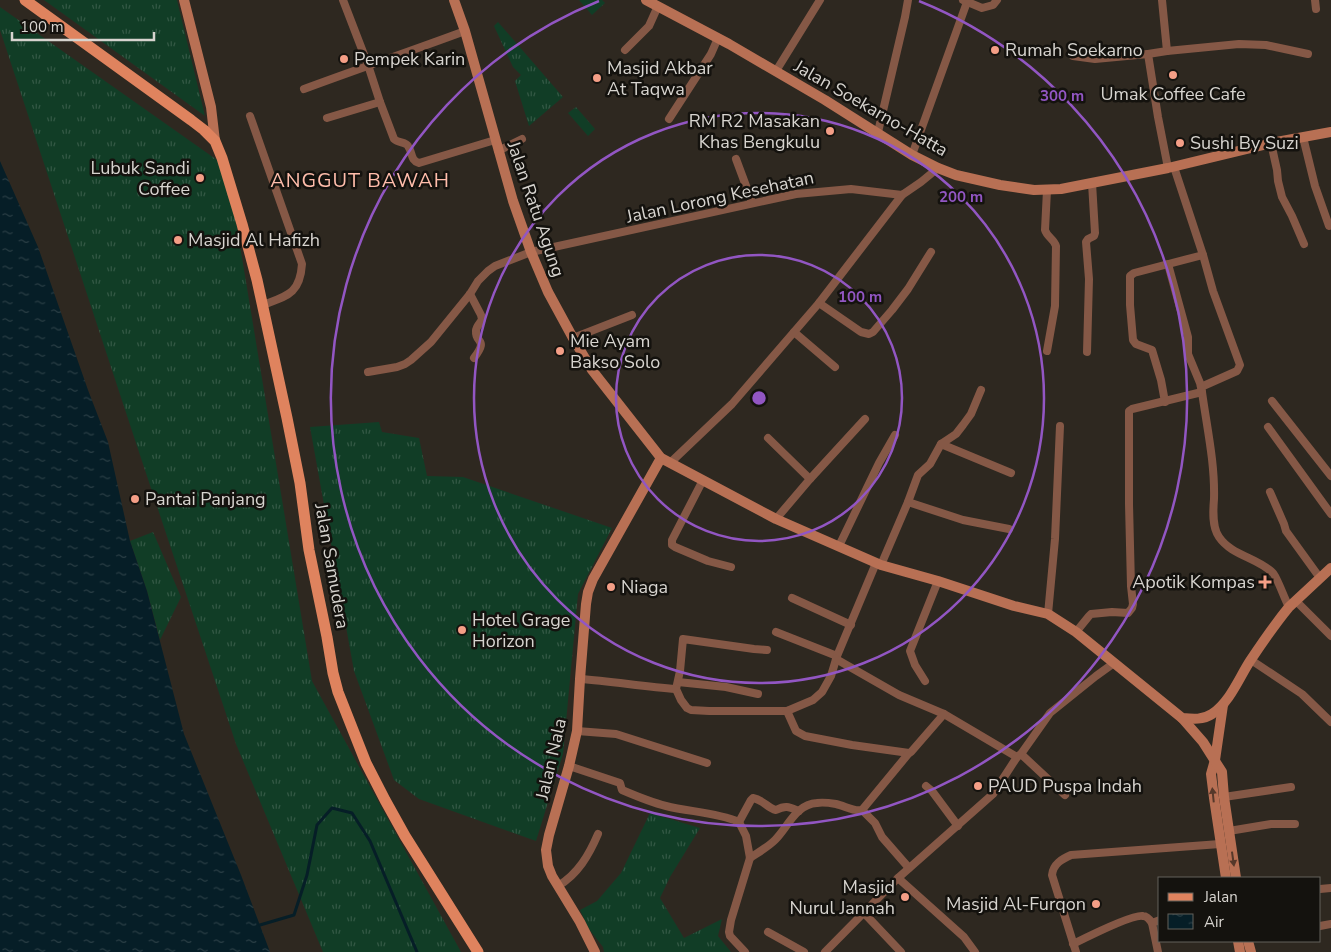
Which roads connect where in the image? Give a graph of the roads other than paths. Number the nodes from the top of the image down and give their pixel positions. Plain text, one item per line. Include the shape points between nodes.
1 (25, 0) edge
2 (184, 0) edge
3 (343, 0) edge
4 (454, 0) edge
5 (646, 0) edge
6 (820, 0) edge
7 (908, 0) edge
8 (997, 0) edge
9 (1162, 0) edge
10 (1315, 0) edge
11 (965, 1) edge
12 (658, 6) junction
13 (1316, 9) dead end
14 (465, 32) junction
15 (718, 38) junction
16 (625, 50) dead end
17 (1167, 51) junction
18 (1148, 54) junction
19 (1308, 54) dead end
20 (1073, 56) dead end
21 (368, 65) junction
22 (776, 71) junction
23 (304, 89) dead end
24 (380, 102) junction
25 (250, 116) dead end
26 (327, 118) dead end
27 (669, 119) dead end
28 (878, 132) junction
29 (1331, 132) edge
30 (1303, 137) junction
31 (522, 139) dead end
32 (215, 141) junction
33 (1271, 143) junction
34 (497, 145) junction
35 (912, 155) junction
36 (736, 160) dead end
37 (938, 168) junction
38 (1171, 168) junction
39 (1092, 184) junction
40 (1047, 190) junction
41 (902, 194) junction
42 (752, 202) junction
43 (1329, 226) dead end
44 (1304, 244) dead end
45 (531, 252) junction
46 (931, 252) dead end
47 (1203, 255) junction
48 (1168, 264) junction
49 (470, 294) junction
50 (819, 303) junction
51 (262, 305) junction
52 (632, 315) dead end
53 (794, 332) junction
54 (573, 338) junction
55 (1047, 351) dead end
56 (1087, 352) dead end
57 (474, 358) dead end
58 (835, 367) dead end
59 (368, 372) dead end
60 (981, 390) dead end
61 (1202, 390) junction
62 (1272, 401) dead end
63 (1166, 402) junction
64 (865, 419) dead end
65 (1060, 426) dead end
66 (1268, 427) dead end
67 (895, 435) dead end
68 (768, 438) dead end
69 (941, 444) junction
70 (665, 461) junction
71 (1011, 473) dead end
72 (1331, 476) edge
73 (810, 479) junction
74 (702, 480) junction
75 (1270, 492) dead end
76 (908, 502) junction
77 (1331, 514) edge
78 (776, 519) junction
79 (1009, 529) dead end
80 (839, 546) junction
81 (879, 564) junction
82 (732, 567) dead end
83 (1331, 568) edge
84 (1320, 578) junction
85 (938, 581) junction
86 (792, 598) dead end
87 (1292, 604) junction
88 (1048, 614) junction
89 (851, 625) junction
90 (776, 632) dead end
91 (1076, 632) junction
92 (1331, 636) edge
93 (767, 650) dead end
94 (837, 658) junction
95 (1251, 660) junction
96 (1114, 664) junction
97 (580, 679) junction
98 (925, 681) dead end
99 (677, 686) junction
100 (758, 694) dead end
101 (1223, 705) junction
102 (788, 711) junction
103 (944, 714) junction
104 (1182, 718) junction
105 (1331, 722) edge
106 (577, 731) junction
107 (909, 753) junction
108 (1019, 756) junction
109 (1215, 760) junction
110 (707, 764) dead end
111 (569, 766) junction
112 (926, 786) dead end
113 (1291, 787) dead end
114 (1065, 795) dead end
115 (1224, 797) junction
116 (862, 810) junction
117 (799, 811) junction
118 (739, 822) junction
119 (1295, 824) dead end
120 (958, 826) junction
121 (1229, 831) junction
122 (598, 834) dead end
123 (1220, 844) junction
124 (750, 858) junction
125 (909, 868) junction
126 (1226, 877) edge
127 (1236, 877) edge
128 (898, 878) junction
129 (558, 886) junction
130 (864, 913) junction
131 (1156, 922) edge
132 (768, 932) dead end
133 (1073, 944) junction
134 (478, 952) edge
135 (595, 952) edge
136 (744, 952) edge
137 (804, 952) edge
138 (825, 952) edge
139 (901, 952) edge
140 (975, 952) edge
141 (1076, 952) edge
142 (1158, 952) edge

1 - 32 main road via 191,120
2 - 32 street via 211,108
3 - 21 street
4 - 14 street, Jalan Ratu Agung
5 - 12 street, Jalan Soekarno-Hatta
6 - 22 street
7 - 28 street
8 - 11 street via 986,8
9 - 17 street
10 - 13 street
11 - 35 street
12 - 15 street, Jalan Soekarno-Hatta
12 - 16 street via 649,26
14 - 21 street
14 - 34 street, Jalan Ratu Agung
15 - 22 street, Jalan Soekarno-Hatta
15 - 27 street
17 - 18 street
17 - 19 street via 1239,44 1282,47
18 - 20 street via 1094,59
18 - 38 street via 1158,117
21 - 23 street
21 - 24 street
22 - 28 street, Jalan Soekarno-Hatta
24 - 26 street
24 - 34 street via 394,139 408,146 417,163
25 - 51 street via 302,264 301,276 294,289 286,296
28 - 35 street, Jalan Soekarno-Hatta
29 - 30 street, Jalan Soekarno-Hatta
30 - 33 street, Jalan Soekarno-Hatta
30 - 43 street
31 - 34 street
32 - 51 main road, Jalan Samudera via 242,224
33 - 38 street, Jalan Soekarno-Hatta
33 - 44 street via 1282,197
34 - 45 street, Jalan Ratu Agung
35 - 37 street, Jalan Soekarno-Hatta
36 - 42 street
37 - 40 street, Jalan Soekarno-Hatta via 1000,185
37 - 41 street
38 - 39 street, Jalan Soekarno-Hatta
38 - 47 street
39 - 40 street, Jalan Soekarno-Hatta
39 - 56 street via 1095,234 1086,242 1089,279
40 - 55 street via 1045,230 1056,246 1055,306
41 - 42 street, Jalan Lorong Kesehatan via 850,189
41 - 50 street
42 - 45 street, Jalan Lorong Kesehatan
45 - 49 street, Jalan Lorong Kesehatan via 495,266 478,281
45 - 54 street, Jalan Ratu Agung
46 - 50 street via 908,289 869,334 861,332
47 - 48 street
47 - 61 street via 1212,291 1240,365
48 - 61 street via 1188,337 1188,354
48 - 63 street via 1134,273 1130,278 1133,340 1152,350
49 - 57 street via 482,319 476,329 481,348
49 - 59 street, Jalan Lorong Kesehatan via 431,342 411,360 397,367
50 - 53 street
51 - 134 main road, Jalan Samudera via 300,483 309,550 338,692 366,763 385,800
52 - 54 street
53 - 58 street
53 - 70 street via 732,404 703,433
54 - 70 street, Jalan Ratu Agung via 600,381
60 - 69 street via 964,426
61 - 63 street
61 - 87 street via 1213,463 1213,515 1218,535 1226,545 1274,573
62 - 72 street
63 - 91 street via 1129,411 1132,608 1128,613 1091,614
64 - 73 street
65 - 88 street
66 - 77 street
67 - 80 street
68 - 73 street
69 - 71 street
69 - 76 street via 930,464 918,475
70 - 74 street
70 - 97 street, Jalan Nala via 590,585
73 - 78 street
74 - 78 street
74 - 82 street via 672,545 708,561
75 - 84 street via 1289,536
76 - 79 street via 963,520
76 - 81 street
78 - 80 street
80 - 81 street
81 - 85 street
81 - 89 street
83 - 84 street
84 - 87 street
85 - 88 street
85 - 98 street via 910,651
86 - 89 street
87 - 92 street
87 - 95 street
88 - 91 street
89 - 94 street
90 - 94 street
91 - 96 street
93 - 99 street via 682,639
94 - 102 street via 822,692 813,700
94 - 103 street via 899,695
95 - 101 street
95 - 105 street via 1302,694
96 - 104 street
96 - 108 street via 1050,713
97 - 99 street via 639,686
97 - 106 street, Jalan Nala
99 - 100 street via 726,687
99 - 102 street via 684,704 691,710
101 - 104 street via 1206,717
101 - 109 street
102 - 107 street via 796,731 804,736
103 - 107 street
103 - 108 street
104 - 109 street
106 - 110 street via 616,734
106 - 111 street, Jalan Nala
107 - 116 street
108 - 114 street
108 - 120 street via 993,794
109 - 115 street via 1222,772
123 -> 109 street via 1211,774
111 - 118 street via 620,783 622,790 646,800
111 - 129 street, Jalan Nala via 546,850 548,866
112 - 120 street
113 - 115 street
115 - 121 street
116 - 117 street via 816,803
116 - 125 street
117 - 118 street via 783,806 776,810 753,798
117 - 124 street via 776,839
118 - 124 street via 746,836
119 - 121 street via 1271,824
120 - 125 street
121 -> 127 street
122 - 129 street via 574,875
123 - 126 street
123 - 133 street via 1071,855 1057,863 1052,875
124 - 136 street via 728,927 730,936
125 - 128 street
128 - 130 street
128 - 140 street via 958,932
129 - 135 street, Jalan Nala
130 - 138 street
130 - 139 street
131 - 133 street via 1141,915
131 - 142 street
132 - 137 street
133 - 141 street

